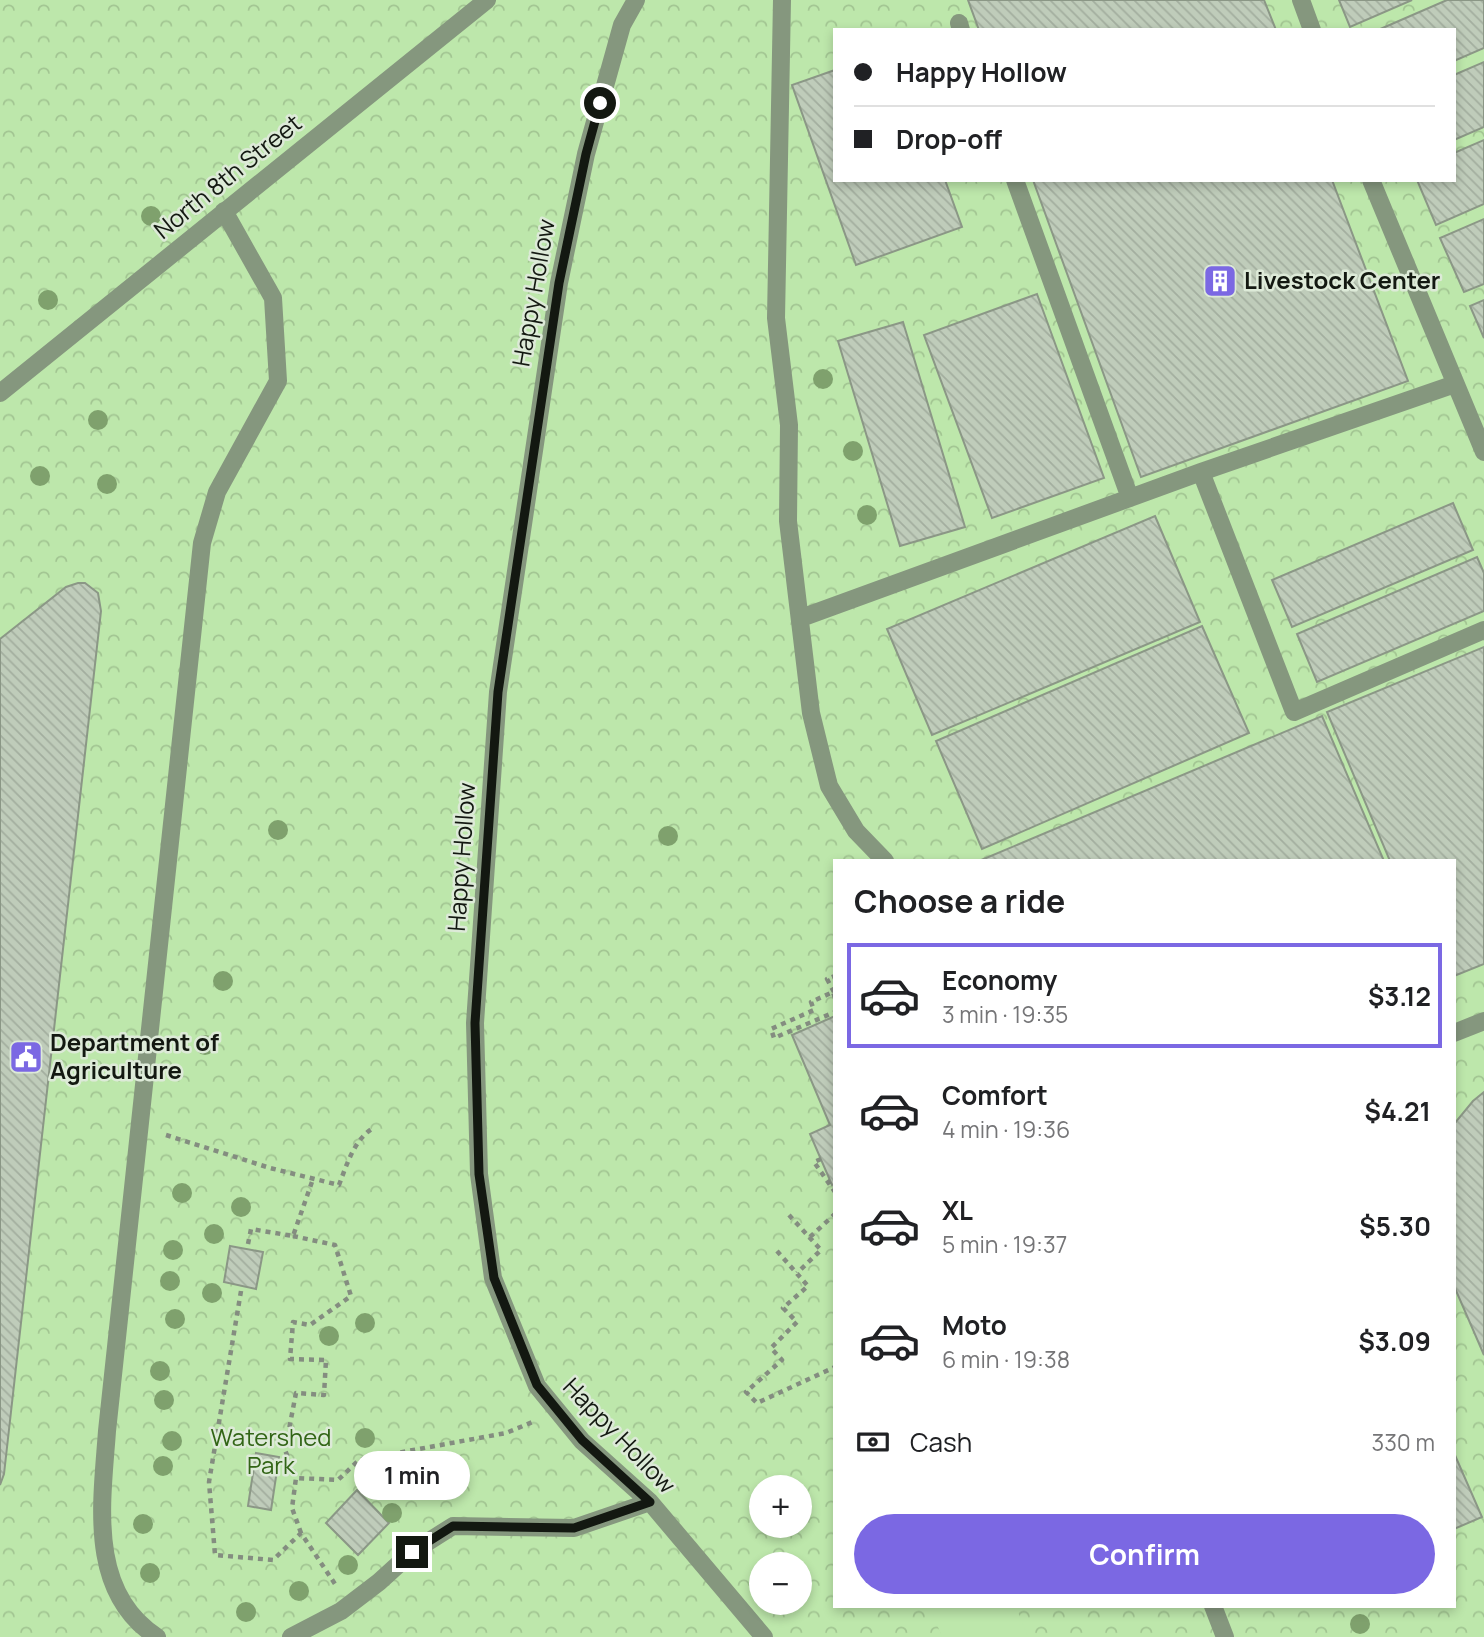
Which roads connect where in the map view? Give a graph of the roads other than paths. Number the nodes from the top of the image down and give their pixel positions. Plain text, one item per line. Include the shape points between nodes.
1 (487, 0) edge
2 (636, 0) edge
3 (782, 0) edge
4 (1301, 0) edge
5 (1311, 28) edge
6 (1016, 182) edge
7 (1372, 182) edge
8 (224, 211) junction
9 (1455, 384) junction
10 (0, 393) edge
11 (1484, 452) edge
12 (1201, 472) junction
13 (1130, 498) junction
14 (801, 618) junction
15 (1484, 630) edge
16 (883, 859) edge
17 (1484, 1021) edge
18 (1456, 1032) edge
19 (650, 1502) junction
20 (1214, 1608) edge
21 (156, 1637) edge
22 (291, 1637) edge
23 (764, 1637) edge
24 (1225, 1637) edge

1 - 8 street, North 8th Street
2 - 19 street, Happy Hollow via 622,25 586,154 559,283 498,692 475,1023 479,1174 494,1278 537,1385 582,1440
3 - 14 street via 776,318 789,425 788,521
4 - 5 street
6 - 13 street
7 - 9 street
8 - 10 street, North 8th Street
8 - 21 street via 273,298 278,381 218,492 202,543 107,1432 104,1547 123,1604 139,1626
9 - 11 street
9 - 12 street
12 - 13 street
12 - 15 street via 1294,712
13 - 14 street
14 - 16 street via 811,713 829,786 856,831
17 - 18 street
19 - 22 street via 574,1528 453,1526 412,1552 350,1605
19 - 23 street, Happy Hollow
20 - 24 street

